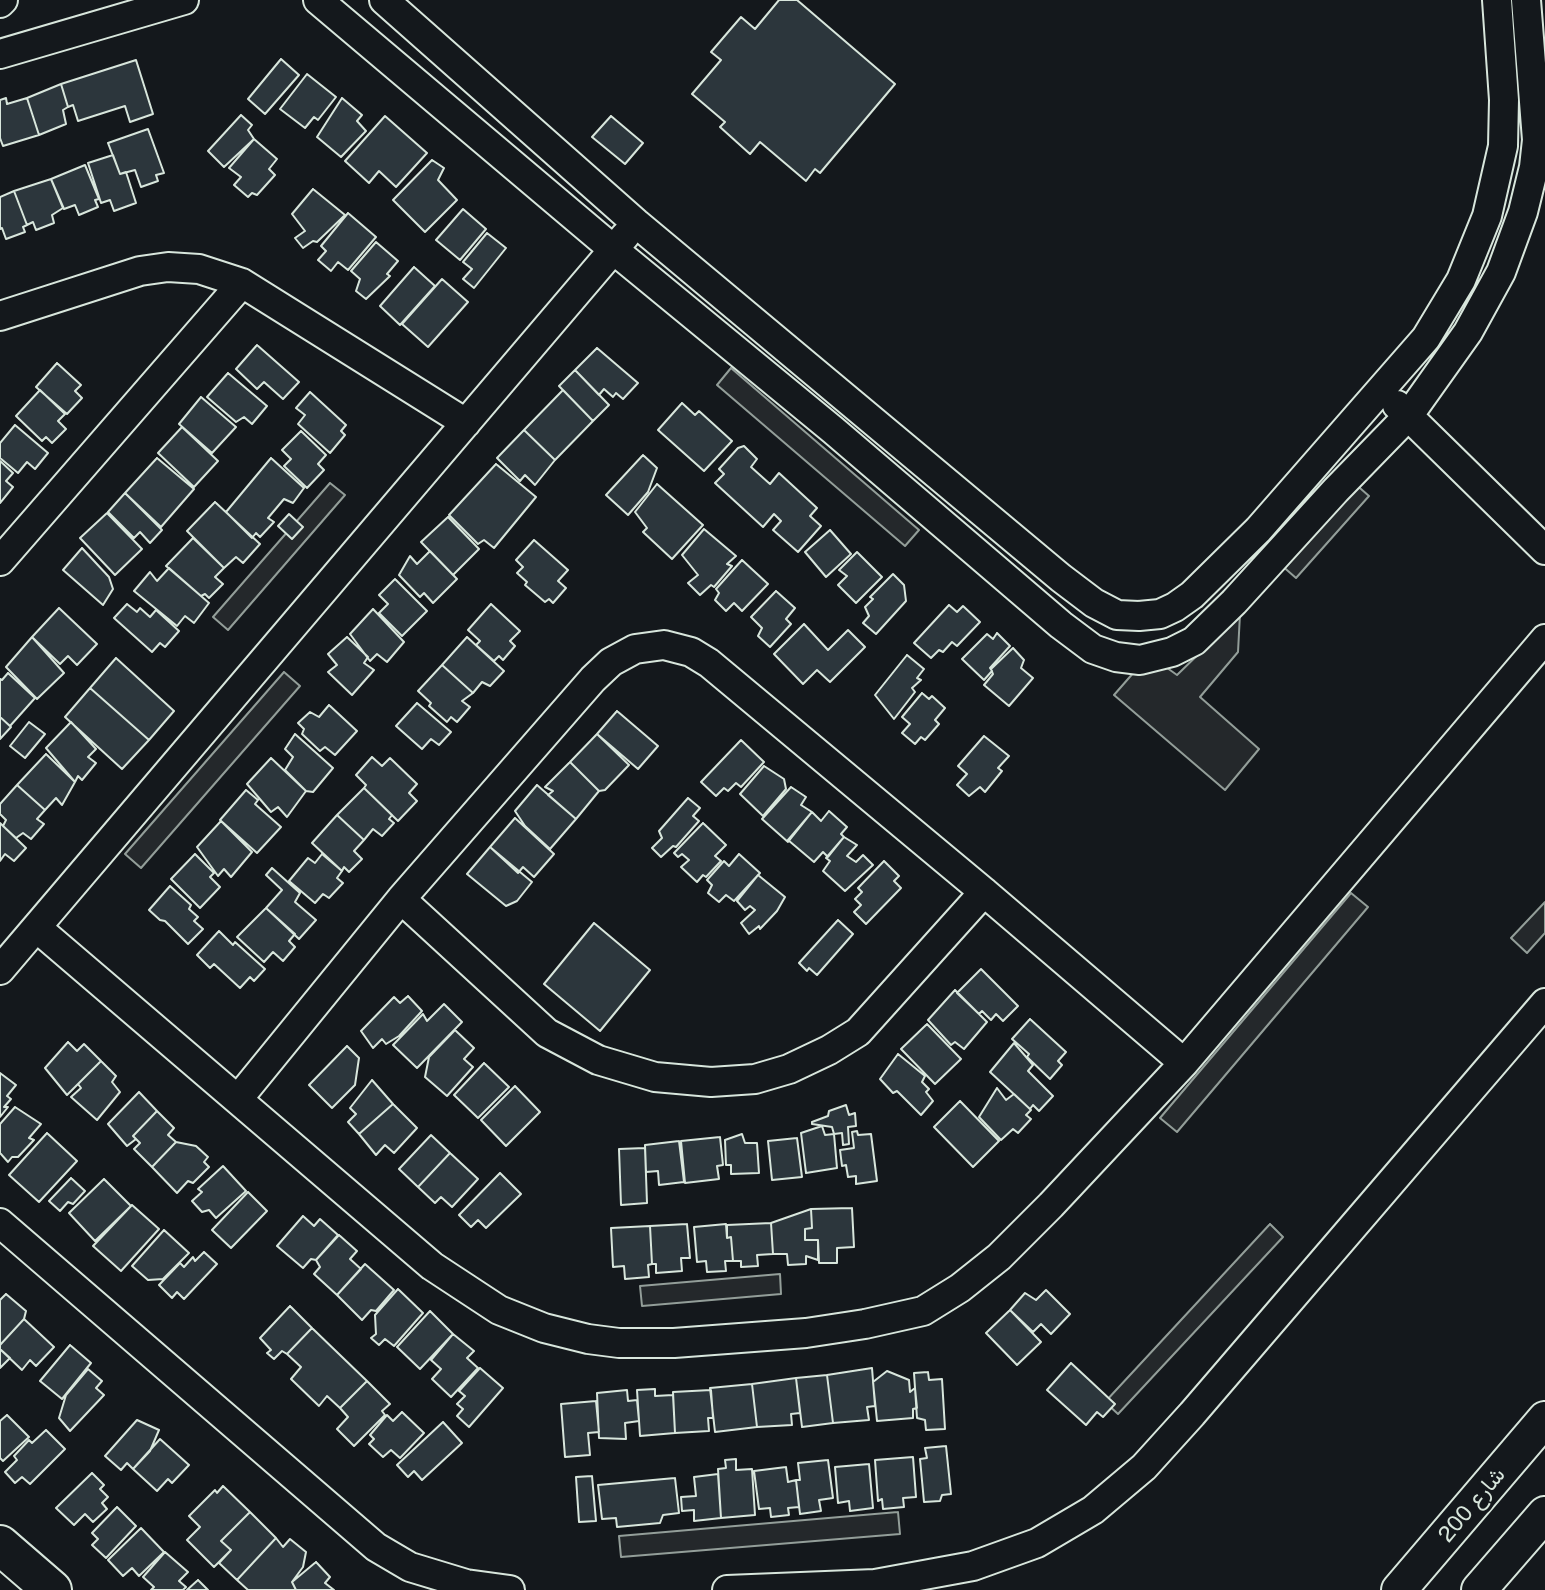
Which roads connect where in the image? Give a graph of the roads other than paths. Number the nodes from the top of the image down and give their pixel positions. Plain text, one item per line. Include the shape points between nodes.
1 (184, 0) edge
2 (318, 0) edge
3 (384, 0) edge
4 (1497, 0) edge
5 (1526, 0) edge
6 (0, 54) edge
7 (1503, 146) junction
8 (1540, 172) edge
9 (636, 223) junction
10 (614, 250) junction
11 (242, 283) junction
12 (0, 316) edge
13 (1381, 391) junction
14 (1409, 415) junction
15 (466, 423) junction
16 (1545, 550) edge
17 (0, 561) edge
18 (1545, 639) edge
19 (984, 892) junction
20 (401, 899) junction
21 (37, 928) junction
22 (0, 970) edge
23 (1545, 1003) edge
24 (1184, 1063) junction
25 (238, 1099) junction
26 (0, 1223) edge
27 (1545, 1419) edge
28 (1545, 1514) edge
29 (0, 1545) edge
30 (52, 1590) edge
31 (510, 1590) edge
32 (727, 1590) edge
33 (1399, 1590) edge
34 (1479, 1590) edge

1 - 6 street
2 - 10 street
3 - 9 street
4 - 7 street
5 - 8 street
7 - 8 street
7 - 13 street via 1487,216 1461,280 1426,338
8 - 14 street via 1501,272 1468,332
9 - 10 street
9 - 13 street via 1061,578 1117,615 1160,614 1192,595 1258,530
10 - 14 street via 1061,625 1093,649 1116,657 1140,660 1194,641
10 - 15 street
11 - 12 street via 199,269 168,267
11 - 15 street
11 - 17 street
13 - 14 street
14 - 16 street
15 - 21 street
18 - 24 street
19 - 20 street via 858,1032 789,1069 755,1079 711,1082 655,1077 598,1060 547,1033
19 - 20 street via 709,663 664,645 635,649 593,679
19 - 24 street
20 - 25 street
21 - 22 street
21 - 25 street
23 - 32 street via 1192,1414 1144,1467 1093,1510 1037,1543 973,1566 875,1584
24 - 25 street via 999,1257 923,1311 806,1333 674,1343 588,1339 499,1310 432,1266
26 - 31 street via 376,1547 410,1567 466,1584
27 - 33 street, شارع 200
28 - 34 street
29 - 30 main road

